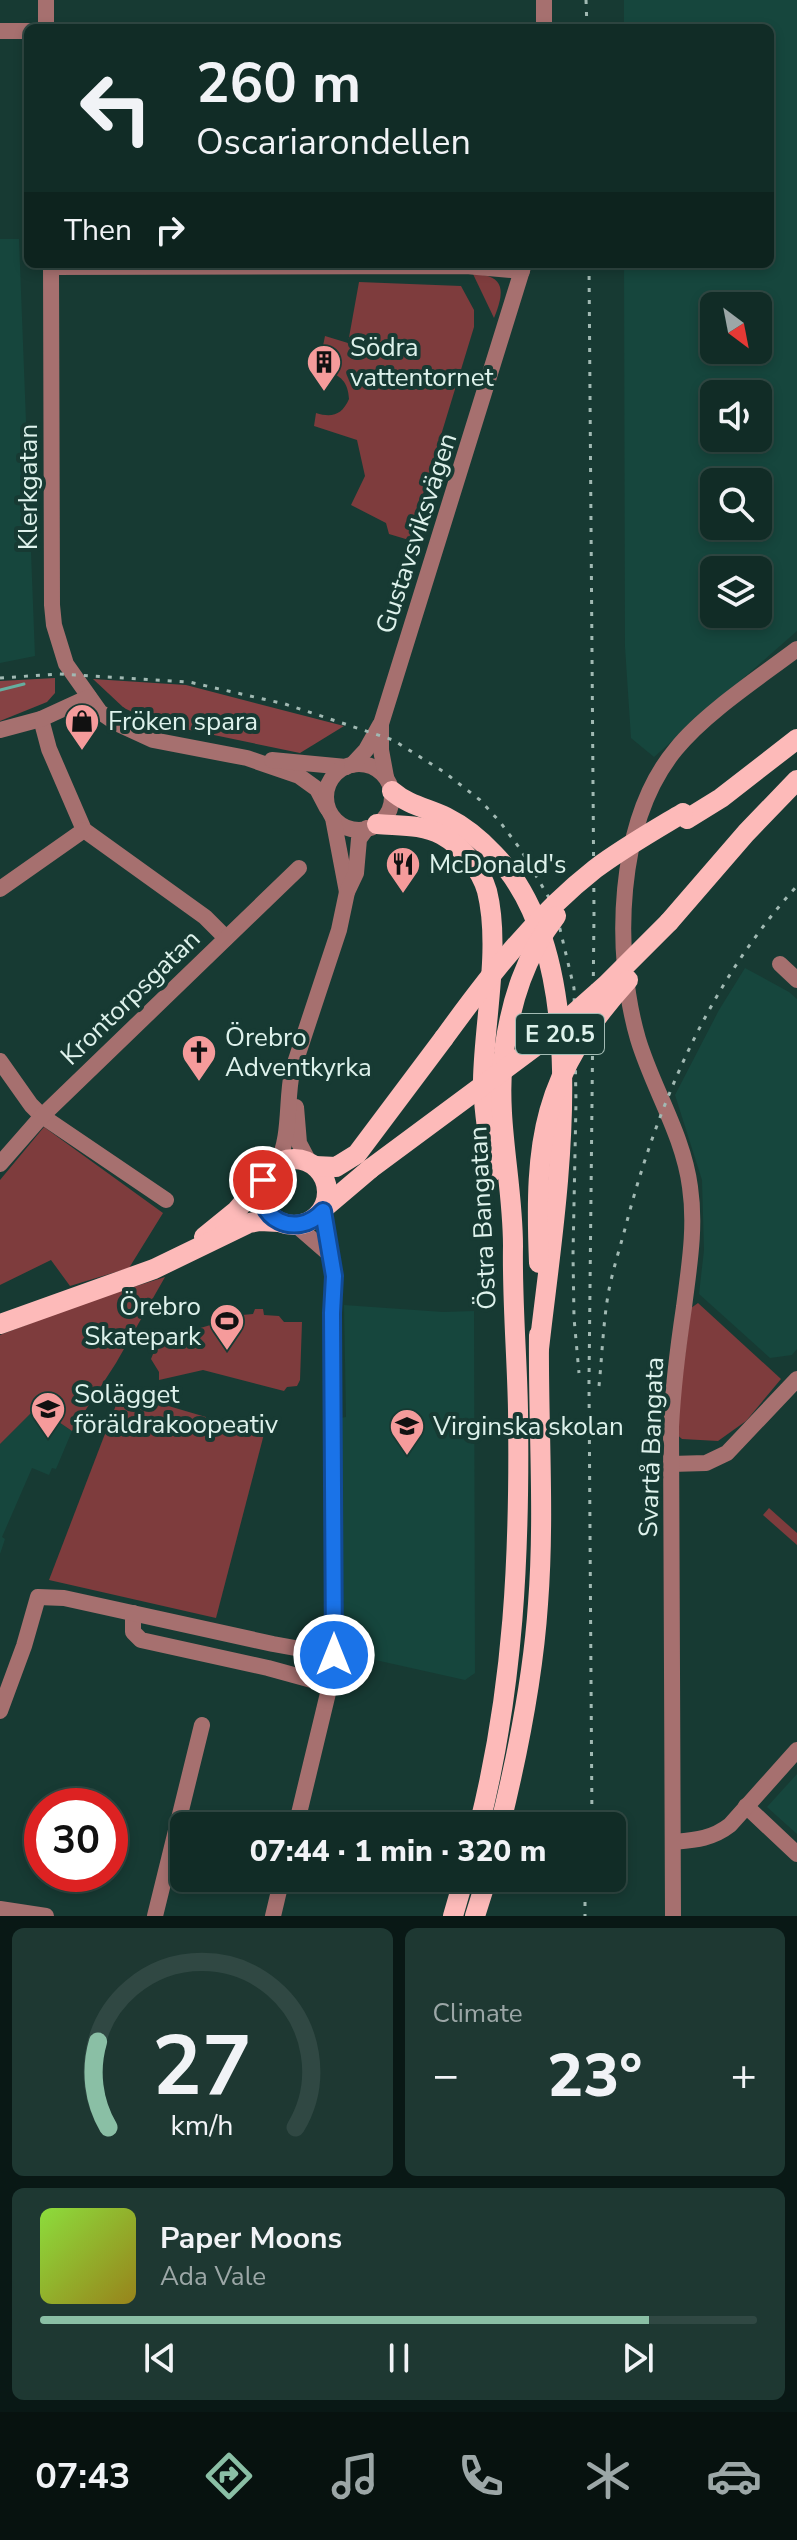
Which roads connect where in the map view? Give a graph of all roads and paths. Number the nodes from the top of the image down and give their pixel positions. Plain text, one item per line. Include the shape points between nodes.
1 (46, 0) edge
2 (544, 0) edge
3 (46, 24) edge
4 (544, 24) edge
5 (0, 31) edge
6 (24, 31) edge
7 (51, 268) edge
8 (523, 268) edge
9 (797, 649) edge
10 (89, 697) junction
11 (41, 719) junction
12 (381, 724) junction
13 (0, 730) edge
14 (797, 739) edge
15 (247, 758) junction
16 (349, 766) junction
17 (797, 780) edge
18 (389, 784) junction
19 (330, 813) junction
20 (685, 816) junction
21 (372, 826) junction
22 (84, 830) junction
23 (299, 868) dead end
24 (0, 889) edge
25 (347, 892) junction
26 (669, 922) junction
27 (226, 938) junction
28 (780, 964) dead end
29 (797, 980) edge
30 (0, 1061) edge
31 (42, 1116) junction
32 (290, 1118) junction
33 (280, 1157) junction
34 (309, 1159) junction
35 (0, 1164) edge
36 (263, 1180) junction
37 (166, 1200) dead end
38 (323, 1209) junction
39 (288, 1224) junction
40 (328, 1253) junction
41 (176, 1259) junction
42 (511, 1277) junction
43 (0, 1324) edge
44 (539, 1349) junction
45 (794, 1388) edge
46 (671, 1464) junction
47 (133, 1613) junction
48 (334, 1655) junction
49 (330, 1685) junction
50 (0, 1711) edge
51 (202, 1725) dead end
52 (797, 1750) edge
53 (746, 1806) junction
54 (299, 1812) edge
55 (482, 1812) edge
56 (503, 1812) edge
57 (673, 1842) junction
58 (797, 1854) edge
59 (279, 1892) edge
60 (460, 1892) edge
61 (483, 1892) edge
62 (0, 1909) edge
63 (46, 1916) edge
64 (155, 1916) edge
65 (273, 1916) edge
66 (453, 1916) edge
67 (475, 1916) edge
68 (673, 1916) edge

1 - 3 street
2 - 4 street
5 - 6 street
7 - 10 street, Klerkgatan via 54,625 66,664
8 - 12 street, Gustavsviksvägen
9 - 46 street, Svartå Bangata via 690,733 669,757 637,826 625,897 627,990 645,1061 685,1159 692,1200 693,1241 674,1378
10 - 11 street
10 - 15 street, Klerkgatan via 100,712 133,733
11 - 13 street
11 - 22 street
12 - 16 street, Gustavsviksvägen
12 - 18 street, Gustavsviksvägen
14 - 20 main road
15 - 16 street
15 - 19 street via 309,781
16 - 18 street via 369,765
16 - 19 street via 328,784
17 - 26 main road
18 - 21 street via 390,810
18 - 44 main road, E 20.5 via 401,799 448,818 494,853 527,904 545,951 559,1018 563,1103
19 - 21 street via 341,826
19 - 25 street
20 - 34 main road, bridge via 596,869 550,908 491,975 357,1154 336,1167
20 - 42 main road, Östra Bangatan / E 20.5, bridge via 603,872 557,915 513,998 504,1051 502,1119
21 - 25 street via 359,839 356,873
21 - 42 main road, E 20.5 via 415,826 444,836 480,873 487,892 492,944 484,1105
22 - 24 street
22 - 27 street via 205,917
23 - 27 street, Krontorpsgatan
25 - 32 street via 296,1062
26 - 38 main road, bridge via 544,1040
26 - 44 main road, Östra Bangatan / E 20.5, bridge via 574,1050 552,1099 538,1174
27 - 31 street, Krontorpsgatan
28 - 29 street
30 - 31 street
31 - 35 street, Krontorpsgatan
31 - 37 street
32 - 33 street
32 - 34 street
33 - 34 main road
33 - 36 main road
34 - 38 main road via 328,1187
36 - 39 main road via 264,1206
36 - 41 main road via 236,1211
38 - 39 main road via 311,1221
38 - 40 street
39 - 40 street
39 - 41 main road via 249,1223
40 - 48 street via 334,1276
41 - 43 main road
42 - 55 main road, Östra Bangatan / E 20.5 via 518,1469 513,1632 504,1713
44 - 56 main road, Östra Bangatan / E 20.5 via 538,1615 526,1706
45 - 46 street via 727,1453 706,1463
46 - 57 street, Svartå Bangata
47 - 48 street
47 - 49 street via 133,1632 141,1640
47 - 50 street via 38,1597
48 - 49 street
49 - 54 street
51 - 64 street
52 - 53 street
53 - 57 street via 718,1834
53 - 58 street
57 - 68 street, Svartå Bangata
59 - 65 street
60 - 66 main road
61 - 67 main road
62 - 63 street

